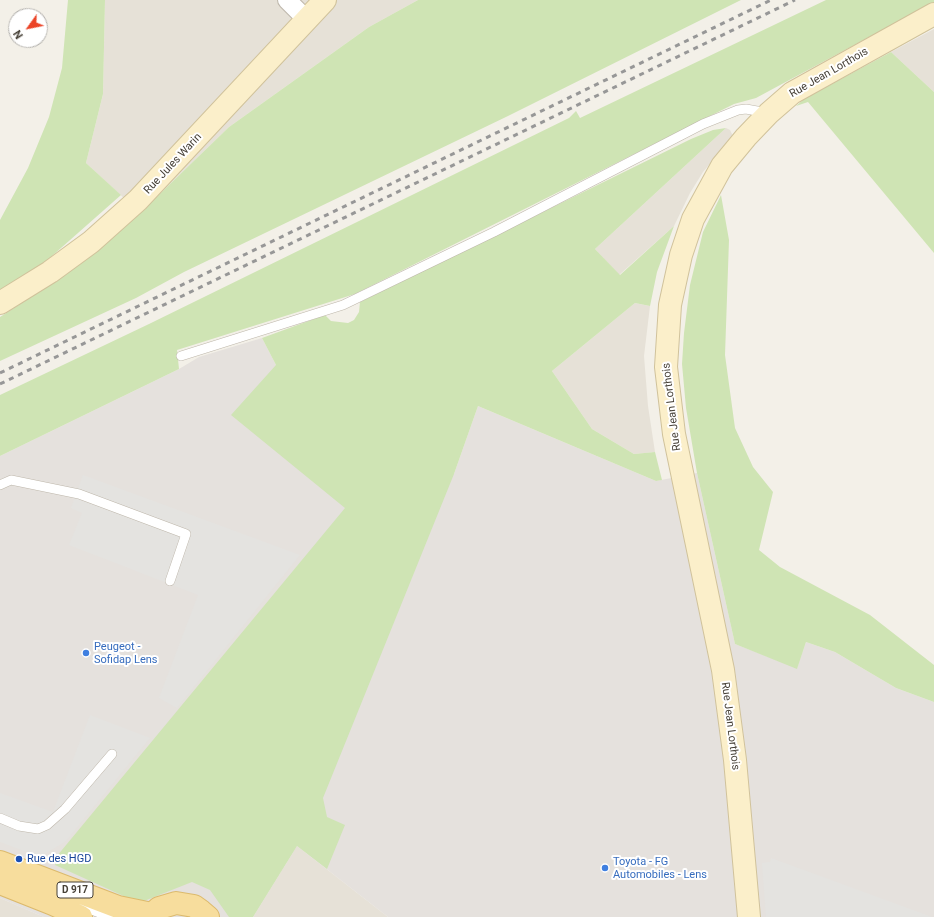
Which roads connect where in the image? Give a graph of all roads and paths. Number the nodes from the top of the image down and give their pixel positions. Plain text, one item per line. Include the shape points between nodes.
1 (287, 0) edge
2 (325, 0) edge
3 (934, 14) edge
4 (307, 20) junction
5 (769, 113) junction
6 (0, 303) edge
7 (181, 356) dead end
8 (0, 485) edge
9 (170, 581) dead end
10 (112, 754) dead end
11 (0, 818) edge
12 (0, 862) edge
13 (0, 874) edge
14 (0, 883) edge
15 (50, 910) edge
16 (152, 916) edge
17 (81, 917) edge
18 (110, 917) edge
19 (208, 917) edge
20 (749, 917) edge

1 - 4 street
2 - 4 street, Rue Jules Warin
3 - 5 street, Rue Jean Lorthois via 792,92
4 - 6 street, Rue Jules Warin via 138,200 91,242 50,272
5 - 7 lane via 738,110 703,124 494,232 343,305
5 - 20 street, Rue Jean Lorthois via 722,166 693,219 670,305 666,367 674,434 723,670 735,760
8 - 9 lane via 10,480 79,494 186,534
10 - 11 lane via 48,825 38,829 19,826
12 - 16 main road, D 917 via 118,907
13 - 18 lane
14 - 15 main road, D 917
15 - 17 main road, D 917
16 - 19 main road via 159,908 176,903 194,906

